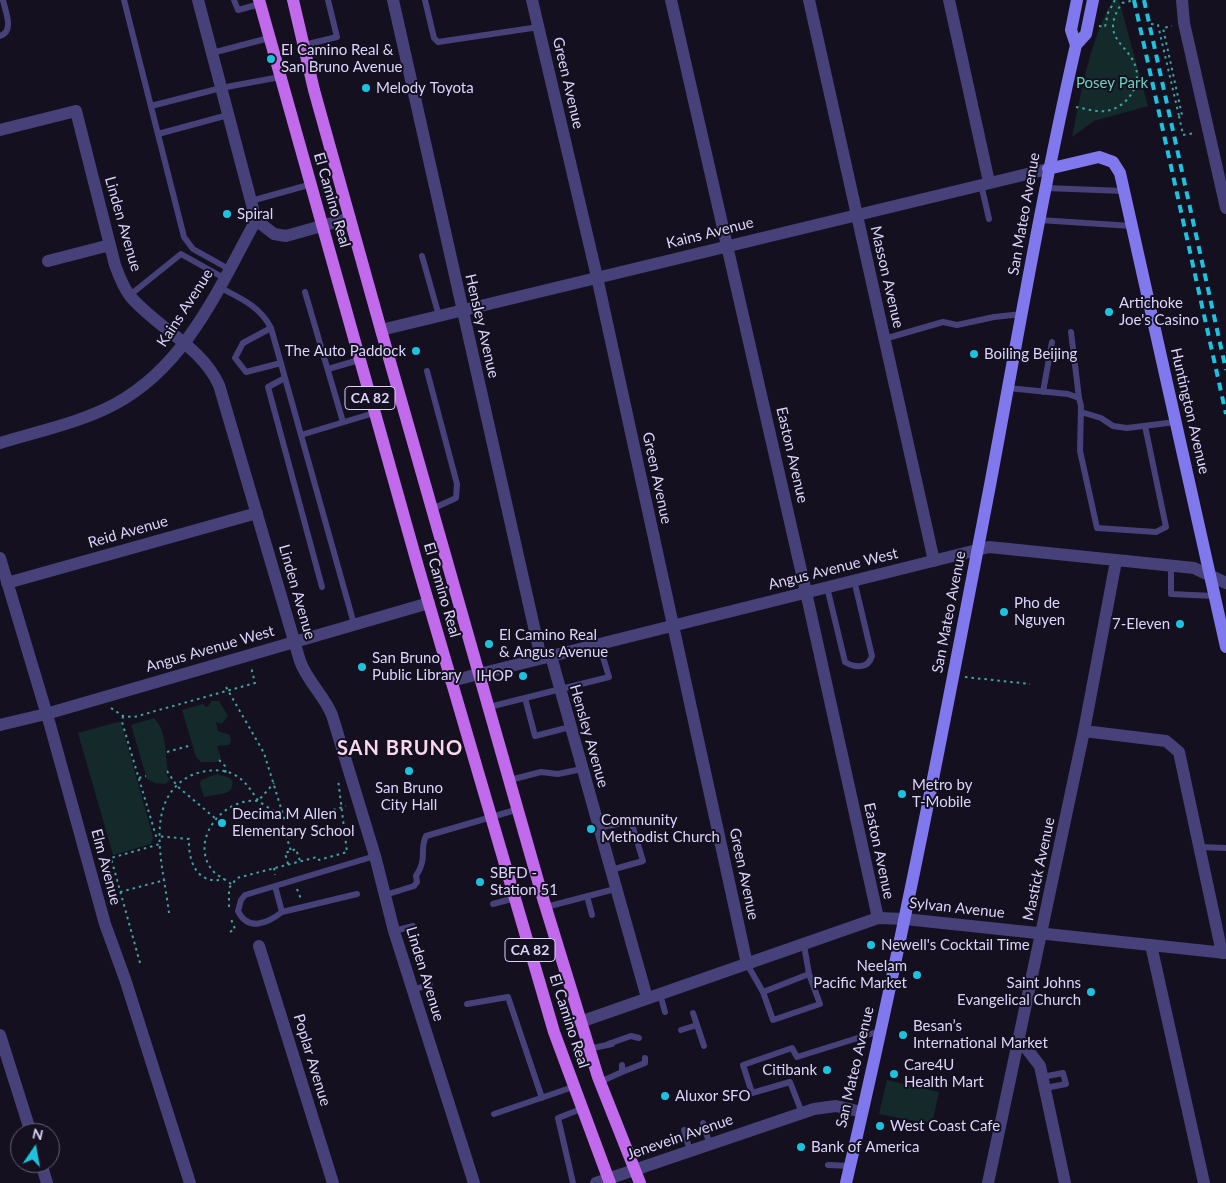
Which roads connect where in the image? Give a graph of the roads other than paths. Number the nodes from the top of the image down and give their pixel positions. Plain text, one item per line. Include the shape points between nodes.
1 (3, 0) edge
2 (124, 0) edge
3 (198, 0) edge
4 (234, 0) edge
5 (293, 0) edge
6 (328, 0) edge
7 (393, 0) edge
8 (424, 0) edge
9 (532, 0) edge
10 (671, 0) edge
11 (809, 0) edge
12 (949, 0) edge
13 (1077, 0) edge
14 (1093, 0) edge
15 (1182, 0) edge
16 (260, 2) edge
17 (539, 27) junction
18 (0, 36) edge
19 (269, 38) junction
20 (304, 45) junction
21 (1076, 45) junction
22 (212, 53) junction
23 (280, 77) junction
24 (222, 88) junction
25 (151, 106) junction
26 (228, 115) junction
27 (0, 130) edge
28 (158, 134) junction
29 (1048, 169) junction
30 (985, 183) junction
31 (312, 184) junction
32 (1045, 188) junction
33 (1124, 191) junction
34 (251, 201) junction
35 (1226, 208) edge
36 (857, 214) junction
37 (350, 218) junction
38 (989, 219) dead end
39 (256, 220) junction
40 (1039, 220) junction
41 (324, 226) junction
42 (1132, 226) junction
43 (110, 244) junction
44 (728, 246) junction
45 (422, 256) dead end
46 (48, 261) dead end
47 (224, 278) junction
48 (597, 278) junction
49 (305, 292) dead end
50 (130, 295) junction
51 (462, 310) junction
52 (1022, 314) junction
53 (439, 316) junction
54 (271, 328) junction
55 (381, 330) junction
56 (1071, 332) dead end
57 (884, 339) junction
58 (1052, 342) dead end
59 (184, 343) junction
60 (359, 360) junction
61 (280, 363) junction
62 (328, 368) junction
63 (427, 371) dead end
64 (285, 378) junction
65 (1008, 388) junction
66 (1043, 392) junction
67 (1079, 398) junction
68 (374, 412) junction
69 (1081, 412) junction
70 (343, 422) junction
71 (1176, 422) junction
72 (1145, 426) junction
73 (301, 435) junction
74 (0, 442) edge
75 (432, 509) junction
76 (257, 513) junction
77 (977, 550) junction
78 (0, 558) edge
79 (934, 561) junction
80 (1116, 561) junction
81 (1171, 566) junction
82 (1209, 574) junction
83 (854, 580) junction
84 (1226, 583) edge
85 (7, 584) junction
86 (322, 587) dead end
87 (827, 587) junction
88 (806, 592) junction
89 (1214, 596) junction
90 (429, 603) junction
91 (354, 624) junction
92 (672, 624) junction
93 (294, 642) junction
94 (599, 644) junction
95 (1226, 647) edge
96 (546, 657) junction
97 (479, 674) junction
98 (452, 681) junction
99 (559, 690) junction
100 (525, 698) junction
101 (489, 707) junction
102 (46, 714) junction
103 (0, 725) edge
104 (570, 727) junction
105 (1084, 732) junction
106 (582, 769) junction
107 (510, 780) junction
108 (518, 810) junction
109 (492, 818) junction
110 (598, 828) junction
111 (1199, 847) junction
112 (1226, 848) edge
113 (375, 856) junction
114 (610, 870) junction
115 (275, 886) junction
116 (615, 889) junction
117 (357, 894) dead end
118 (385, 895) junction
119 (587, 896) junction
120 (516, 898) junction
121 (493, 904) dead end
122 (546, 907) junction
123 (282, 912) junction
124 (592, 915) dead end
125 (878, 918) junction
126 (905, 919) junction
127 (413, 926) dead end
128 (394, 931) junction
129 (1042, 933) junction
130 (804, 944) junction
131 (1151, 945) junction
132 (259, 946) dead end
133 (531, 951) junction
134 (1224, 953) edge
135 (510, 958) dead end
136 (747, 964) junction
137 (809, 974) junction
138 (430, 984) dead end
139 (413, 990) junction
140 (763, 992) junction
141 (660, 994) junction
142 (647, 998) junction
143 (467, 1004) dead end
144 (665, 1012) dead end
145 (693, 1013) dead end
146 (580, 1022) junction
147 (697, 1025) junction
148 (681, 1030) dead end
149 (880, 1031) junction
150 (0, 1035) edge
151 (639, 1038) dead end
152 (1020, 1040) junction
153 (704, 1046) dead end
154 (588, 1049) junction
155 (645, 1058) dead end
156 (600, 1082) junction
157 (573, 1087) junction
158 (542, 1098) junction
159 (581, 1109) junction
160 (862, 1112) junction
161 (802, 1113) junction
162 (494, 1114) dead end
163 (28, 1123) edge
164 (703, 1123) dead end
165 (684, 1130) dead end
166 (710, 1145) junction
167 (690, 1151) junction
168 (828, 1165) dead end
169 (850, 1166) junction
170 (635, 1170) junction
171 (605, 1181) edge
172 (190, 1183) edge
173 (333, 1183) edge
174 (474, 1183) edge
175 (573, 1183) edge
176 (640, 1183) edge
177 (846, 1183) edge
178 (988, 1183) edge
179 (1065, 1183) edge
180 (1204, 1183) edge

1 - 18 lane via 9,26
2 - 25 lane
3 - 22 street
4 - 16 lane via 238,10
5 - 20 main road, El Camino Real / CA 82
6 - 20 lane via 337,37
7 - 51 street, Hensley Avenue
8 - 17 lane via 434,38 438,42
9 - 17 street, Green Avenue
10 - 44 street, Easton Avenue
11 - 36 street, Masson Avenue
12 - 30 street
13 - 21 street, San Mateo Avenue via 1071,30
14 - 21 street, San Mateo Avenue via 1086,34
15 - 35 street via 1184,23
16 - 19 main road, El Camino Real / CA 82
17 - 48 street, Green Avenue
19 - 22 lane
19 - 23 main road, El Camino Real / CA 82
20 - 37 main road, El Camino Real / CA 82
21 - 29 street, San Mateo Avenue
22 - 24 street
23 - 24 lane
23 - 31 main road, El Camino Real / CA 82
24 - 25 lane
24 - 26 street
25 - 28 lane
26 - 28 lane
26 - 34 street
27 - 43 street, Linden Avenue via 76,111
28 - 47 lane via 188,244
29 - 30 street, Kains Avenue
29 - 32 street, San Mateo Avenue
29 - 33 street, Huntington Avenue via 1099,157 1113,162
30 - 36 street, Kains Avenue
30 - 38 lane
31 - 34 lane
31 - 41 main road, El Camino Real / CA 82
32 - 33 lane
32 - 40 street, San Mateo Avenue
33 - 42 street, Huntington Avenue
34 - 39 street
36 - 44 street, Kains Avenue
36 - 57 street, Masson Avenue
37 - 41 street
37 - 55 main road, El Camino Real / CA 82
39 - 41 street via 274,234 286,236
39 - 47 street, Kains Avenue
40 - 42 lane
40 - 52 street, San Mateo Avenue
41 - 60 main road, El Camino Real / CA 82
42 - 71 street, Huntington Avenue
43 - 46 street
43 - 50 street, Linden Avenue via 121,281
44 - 48 street, Kains Avenue
44 - 88 street, Easton Avenue
45 - 53 lane
47 - 50 lane via 181,254
47 - 54 lane via 266,318
47 - 59 street, Kains Avenue
48 - 51 street, Kains Avenue
48 - 92 street, Green Avenue
49 - 62 lane
50 - 59 street, Linden Avenue
51 - 53 street, Kains Avenue
51 - 96 street, Hensley Avenue
52 - 57 lane via 994,316 956,325 943,322
52 - 65 street, San Mateo Avenue
53 - 55 street, Kains Avenue
54 - 61 lane
54 - 61 lane via 243,343 235,358 246,372
55 - 75 main road, El Camino Real / CA 82
56 - 67 lane
57 - 79 street, Masson Avenue
58 - 66 lane
59 - 74 street, Kains Avenue via 152,379 114,405 68,423
59 - 76 street, Linden Avenue via 212,370 219,385
60 - 62 lane
60 - 68 main road, El Camino Real / CA 82
61 - 64 lane
62 - 70 lane
63 - 75 lane via 457,484 456,498
64 - 73 lane
64 - 86 lane via 268,387
65 - 66 lane
65 - 77 street, San Mateo Avenue
66 - 67 lane
67 - 69 lane
68 - 70 lane
68 - 90 main road, El Camino Real / CA 82
69 - 72 lane via 1101,418 1113,426
69 - 72 lane via 1080,451 1097,528 1156,532 1166,527
70 - 73 lane
71 - 72 lane
71 - 82 street, Huntington Avenue
73 - 91 lane
75 - 97 main road, El Camino Real / CA 82
76 - 85 street, Reid Avenue
76 - 93 street, Linden Avenue
77 - 79 street, Angus Avenue West
77 - 80 street, Angus Avenue West via 989,547
77 - 126 street, San Mateo Avenue
78 - 85 street, Elm Avenue
79 - 83 street, Angus Avenue West
80 - 81 street, Angus Avenue West
80 - 105 street, Mastick Avenue
81 - 82 street, Angus Avenue West via 1194,568
81 - 89 lane via 1171,594
82 - 84 street, Angus Avenue West
82 - 89 street, Huntington Avenue
83 - 87 street, Angus Avenue West
83 - 87 lane via 872,656 865,666 852,666 845,662
85 - 102 street, Elm Avenue
87 - 88 street, Angus Avenue West
88 - 92 street, Angus Avenue West
88 - 125 street, Easton Avenue
89 - 95 street, Huntington Avenue
90 - 91 street, Angus Avenue West
90 - 98 main road, El Camino Real / CA 82
91 - 93 street, Angus Avenue West
92 - 94 street, Angus Avenue West
92 - 136 street, Green Avenue
93 - 102 street, Angus Avenue West
93 - 113 street, Linden Avenue via 304,672 328,704
94 - 96 street, Angus Avenue West
94 - 99 lane via 609,677
96 - 97 street, Angus Avenue West
96 - 99 street, Hensley Avenue
97 - 98 street, Angus Avenue West
97 - 101 main road, El Camino Real / CA 82
98 - 109 main road, El Camino Real / CA 82
99 - 100 lane
99 - 104 street, Hensley Avenue
100 - 101 lane
100 - 104 lane via 536,736
101 - 107 main road, El Camino Real / CA 82
102 - 103 street, Angus Avenue West
102 - 172 street, Elm Avenue via 105,924
104 - 106 street, Hensley Avenue
105 - 111 street via 1166,741 1179,752
105 - 129 street, Mastick Avenue
106 - 107 lane via 558,774 541,772
106 - 110 street, Hensley Avenue
107 - 108 main road, El Camino Real / CA 82
108 - 109 lane
108 - 122 main road, El Camino Real / CA 82
109 - 118 lane via 426,836 423,865 416,876 417,882 414,886
109 - 120 main road, El Camino Real / CA 82
110 - 114 street, Hensley Avenue
110 - 114 lane via 631,822 643,861
111 - 112 lane
111 - 134 street
113 - 115 lane
113 - 118 street, Linden Avenue
114 - 116 street, Hensley Avenue
115 - 123 lane
115 - 123 lane via 245,895 238,911 244,921 256,924 272,920
116 - 119 lane
116 - 142 street, Hensley Avenue
117 - 123 lane
118 - 128 street, Linden Avenue
119 - 122 lane
119 - 124 lane
120 - 121 lane
120 - 133 main road, El Camino Real / CA 82
122 - 146 main road, El Camino Real / CA 82
125 - 126 street, Sylvan Avenue
125 - 130 street, Sylvan Avenue
126 - 129 street, Sylvan Avenue
126 - 149 street, San Mateo Avenue
127 - 128 lane
128 - 139 street, Linden Avenue
129 - 131 street, Sylvan Avenue
129 - 152 street, Mastick Avenue
130 - 136 street, Sylvan Avenue
130 - 137 lane
131 - 134 street, Sylvan Avenue
131 - 180 street
132 - 173 street, Poplar Avenue
133 - 135 lane
133 - 157 main road, El Camino Real / CA 82
136 - 140 lane
136 - 141 street, Sylvan Avenue
137 - 140 lane
137 - 140 lane via 820,1004 773,1020
138 - 139 lane
139 - 174 street, Linden Avenue
141 - 142 street, Sylvan Avenue
141 - 144 lane
142 - 146 street, Sylvan Avenue
143 - 158 lane via 508,997
145 - 147 lane
146 - 154 main road, El Camino Real / CA 82
147 - 148 lane
147 - 153 lane
149 - 160 street, San Mateo Avenue
149 - 161 lane via 797,1057 792,1048 743,1065 752,1093 790,1082
150 - 163 street
151 - 154 lane via 632,1036 618,1043
152 - 178 street, Mastick Avenue
152 - 179 street via 1040,1066
154 - 156 main road, El Camino Real / CA 82
155 - 156 lane via 645,1063 633,1064
156 - 170 main road, El Camino Real / CA 82
157 - 158 lane
157 - 159 main road, El Camino Real / CA 82
158 - 162 lane
159 - 171 main road, El Camino Real / CA 82
159 - 175 lane via 558,1118
160 - 161 street, Jenevein Avenue via 836,1106
160 - 169 street, San Mateo Avenue
161 - 166 street, Jenevein Avenue
164 - 166 lane
165 - 167 lane
166 - 167 street, Jenevein Avenue
167 - 170 street, Jenevein Avenue
168 - 169 lane
169 - 177 street, San Mateo Avenue
170 - 171 street, Jenevein Avenue
170 - 176 main road, El Camino Real / CA 82

